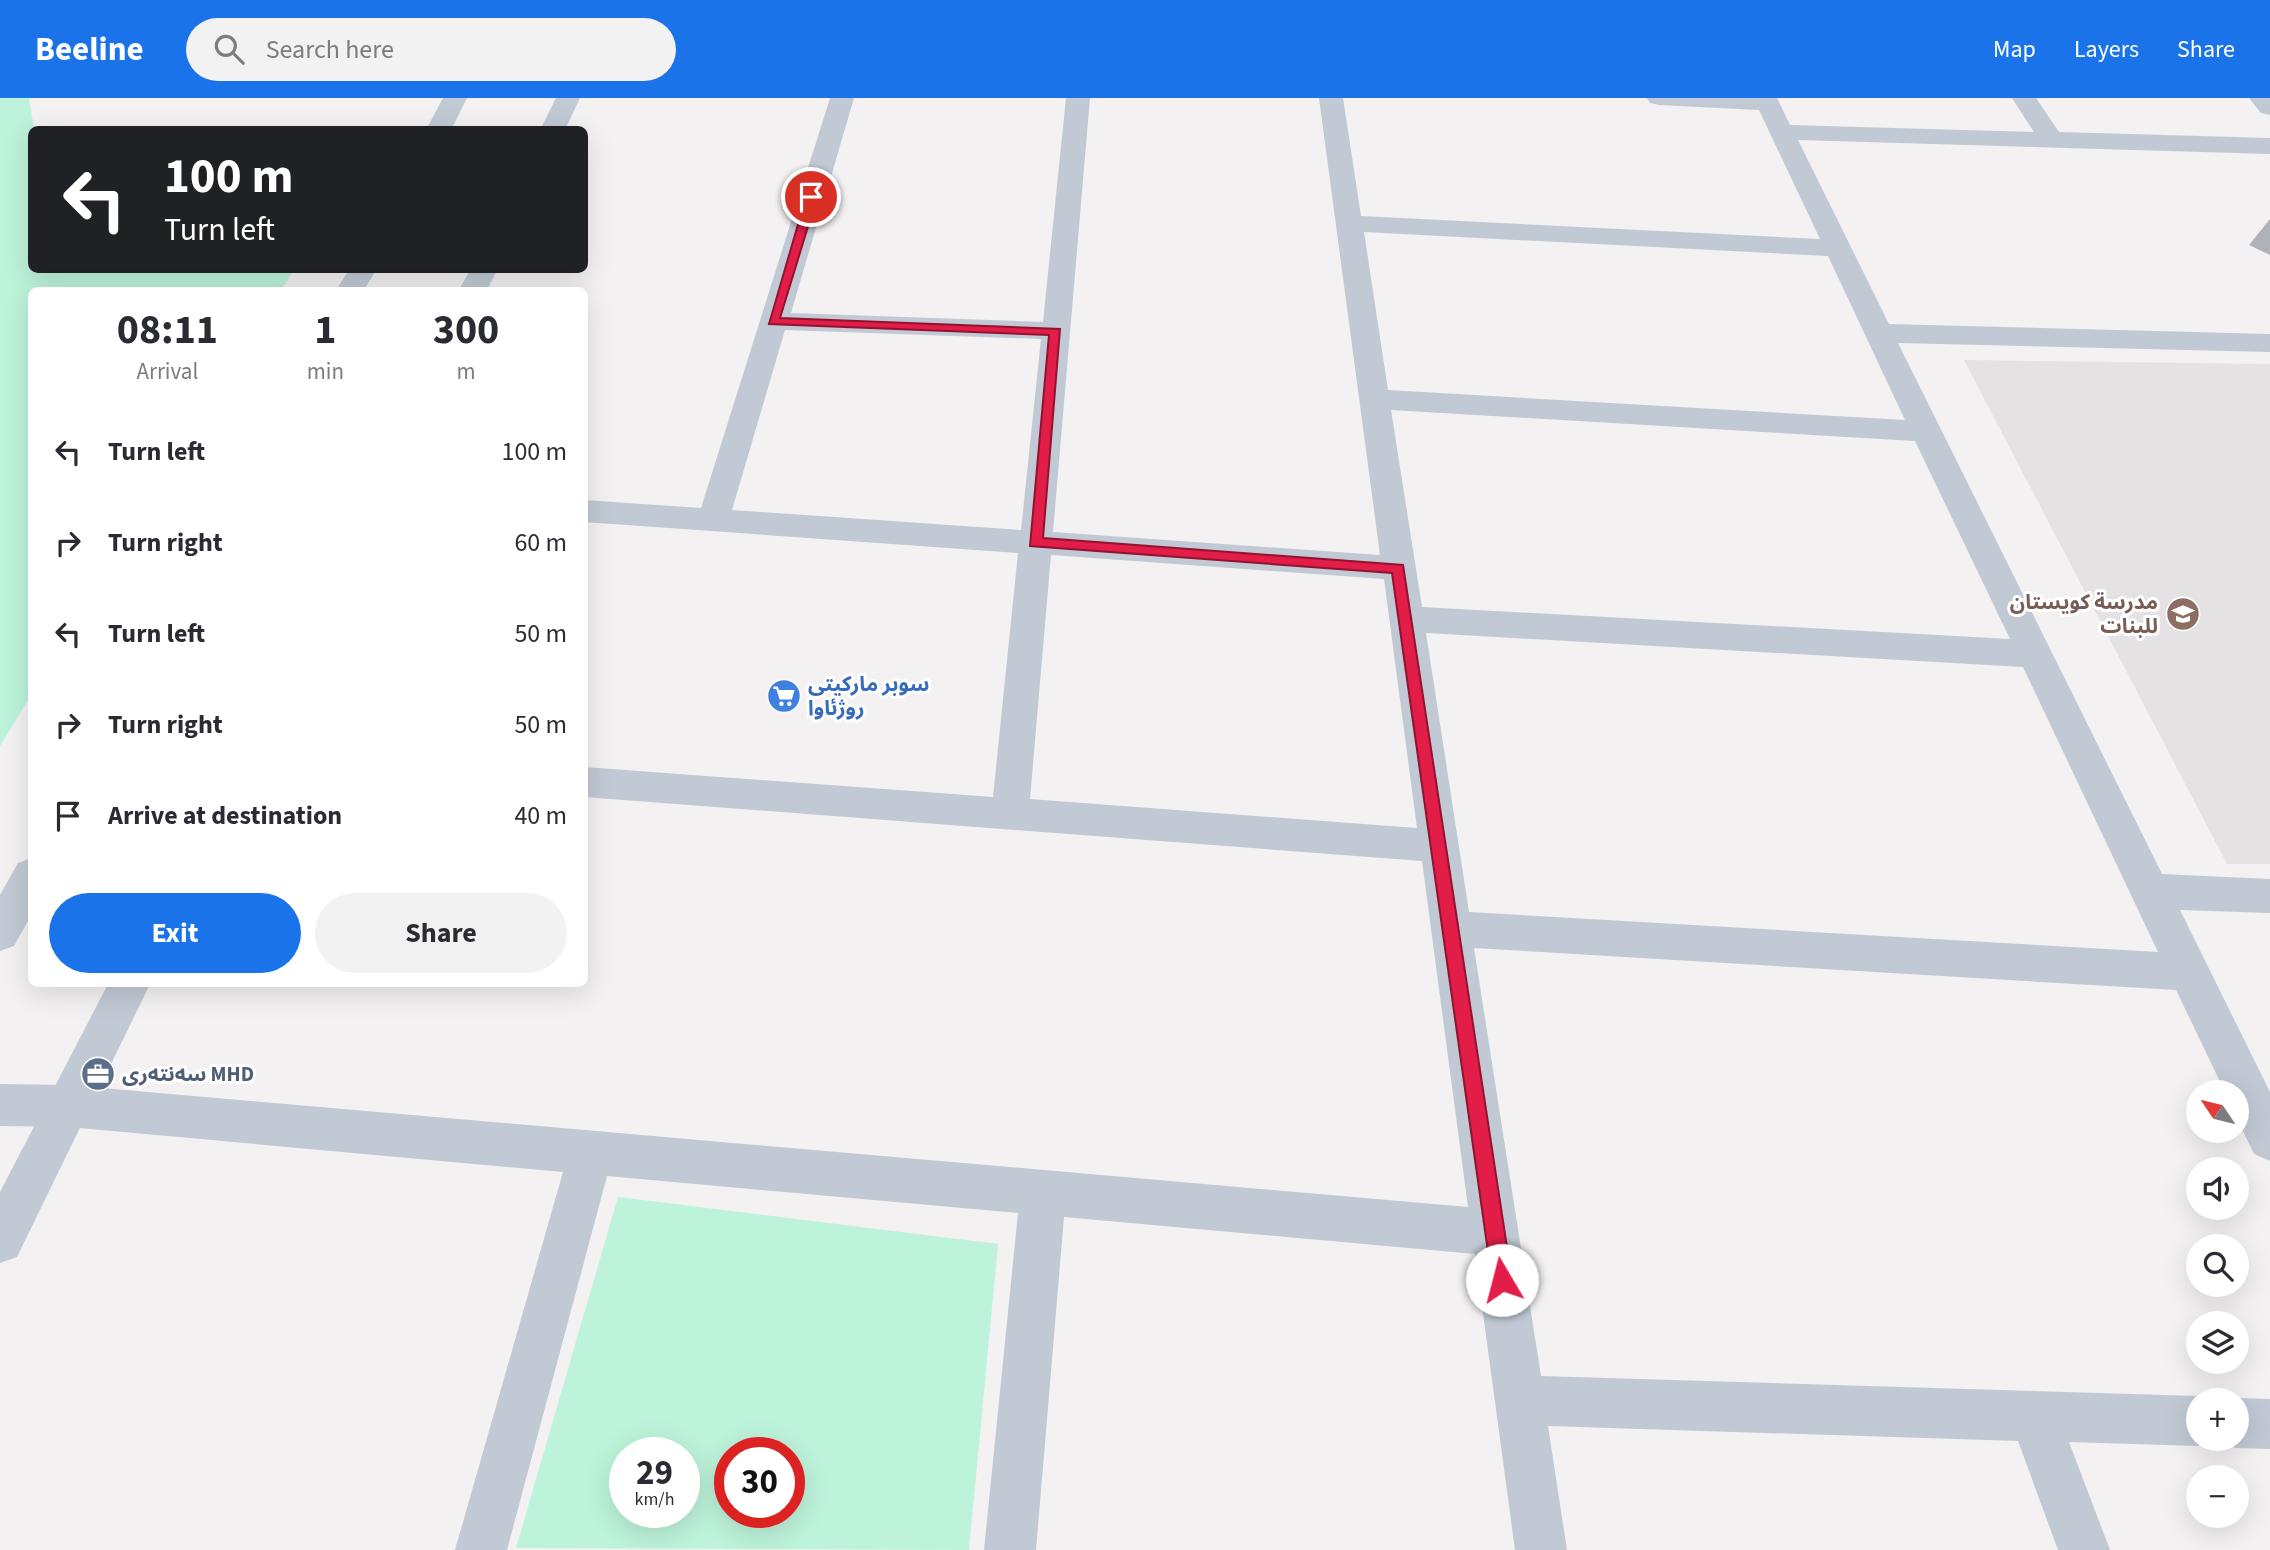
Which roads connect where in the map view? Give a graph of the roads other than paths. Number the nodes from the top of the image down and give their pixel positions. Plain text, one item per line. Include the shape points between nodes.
1 (456, 98) edge
2 (568, 98) edge
3 (842, 98) edge
4 (1078, 98) edge
5 (1331, 98) edge
6 (1659, 98) edge
7 (2024, 98) edge
8 (2261, 98) edge
9 (2270, 108) edge
10 (1771, 111) edge
11 (440, 126) edge
12 (554, 126) edge
13 (2052, 140) junction
14 (2270, 146) edge
15 (1348, 223) junction
16 (1838, 248) junction
17 (773, 321) junction
18 (1056, 331) junction
19 (1879, 333) junction
20 (2270, 342) edge
21 (1374, 400) junction
22 (1927, 431) junction
23 (588, 511) edge
24 (713, 520) junction
25 (1035, 543) junction
26 (1399, 568) junction
27 (1406, 619) junction
28 (2035, 654) junction
29 (588, 782) edge
30 (1010, 814) junction
31 (1439, 846) junction
32 (28, 882) edge
33 (2149, 891) junction
34 (2270, 896) edge
35 (1451, 929) junction
36 (0, 933) edge
37 (2189, 972) junction
38 (128, 987) edge
39 (0, 1105) edge
40 (68, 1106) junction
41 (2270, 1139) edge
42 (591, 1152) junction
43 (1043, 1192) junction
44 (1495, 1233) junction
45 (0, 1240) edge
46 (1519, 1400) junction
47 (2034, 1415) junction
48 (2186, 1421) edge
49 (2249, 1423) edge
50 (2270, 1424) edge
51 (481, 1550) edge
52 (1010, 1550) edge
53 (1541, 1550) edge
54 (2084, 1550) edge

1 - 11 street
2 - 12 street
3 - 17 street
4 - 18 street
5 - 15 street
6 - 10 street
7 - 13 street
8 - 9 street
10 - 13 street
10 - 16 street
13 - 14 street
15 - 16 street
15 - 21 street
16 - 19 street
17 - 18 street
17 - 24 street
18 - 25 street
19 - 20 street
19 - 22 street
21 - 22 street
21 - 26 street
22 - 28 street
23 - 24 street
24 - 25 street
25 - 26 street
25 - 30 street
26 - 27 street
27 - 28 street
27 - 31 street
28 - 33 street
29 - 30 street
30 - 31 street
31 - 35 street
32 - 36 street
33 - 34 street
33 - 37 street
35 - 37 street
35 - 44 street
37 - 41 street
38 - 40 street
39 - 40 street
40 - 42 street
40 - 45 street
42 - 43 street
42 - 51 street
43 - 44 street
43 - 52 street
44 - 46 street
46 - 47 street
46 - 53 street
47 - 48 street
47 - 54 street
49 - 50 street

